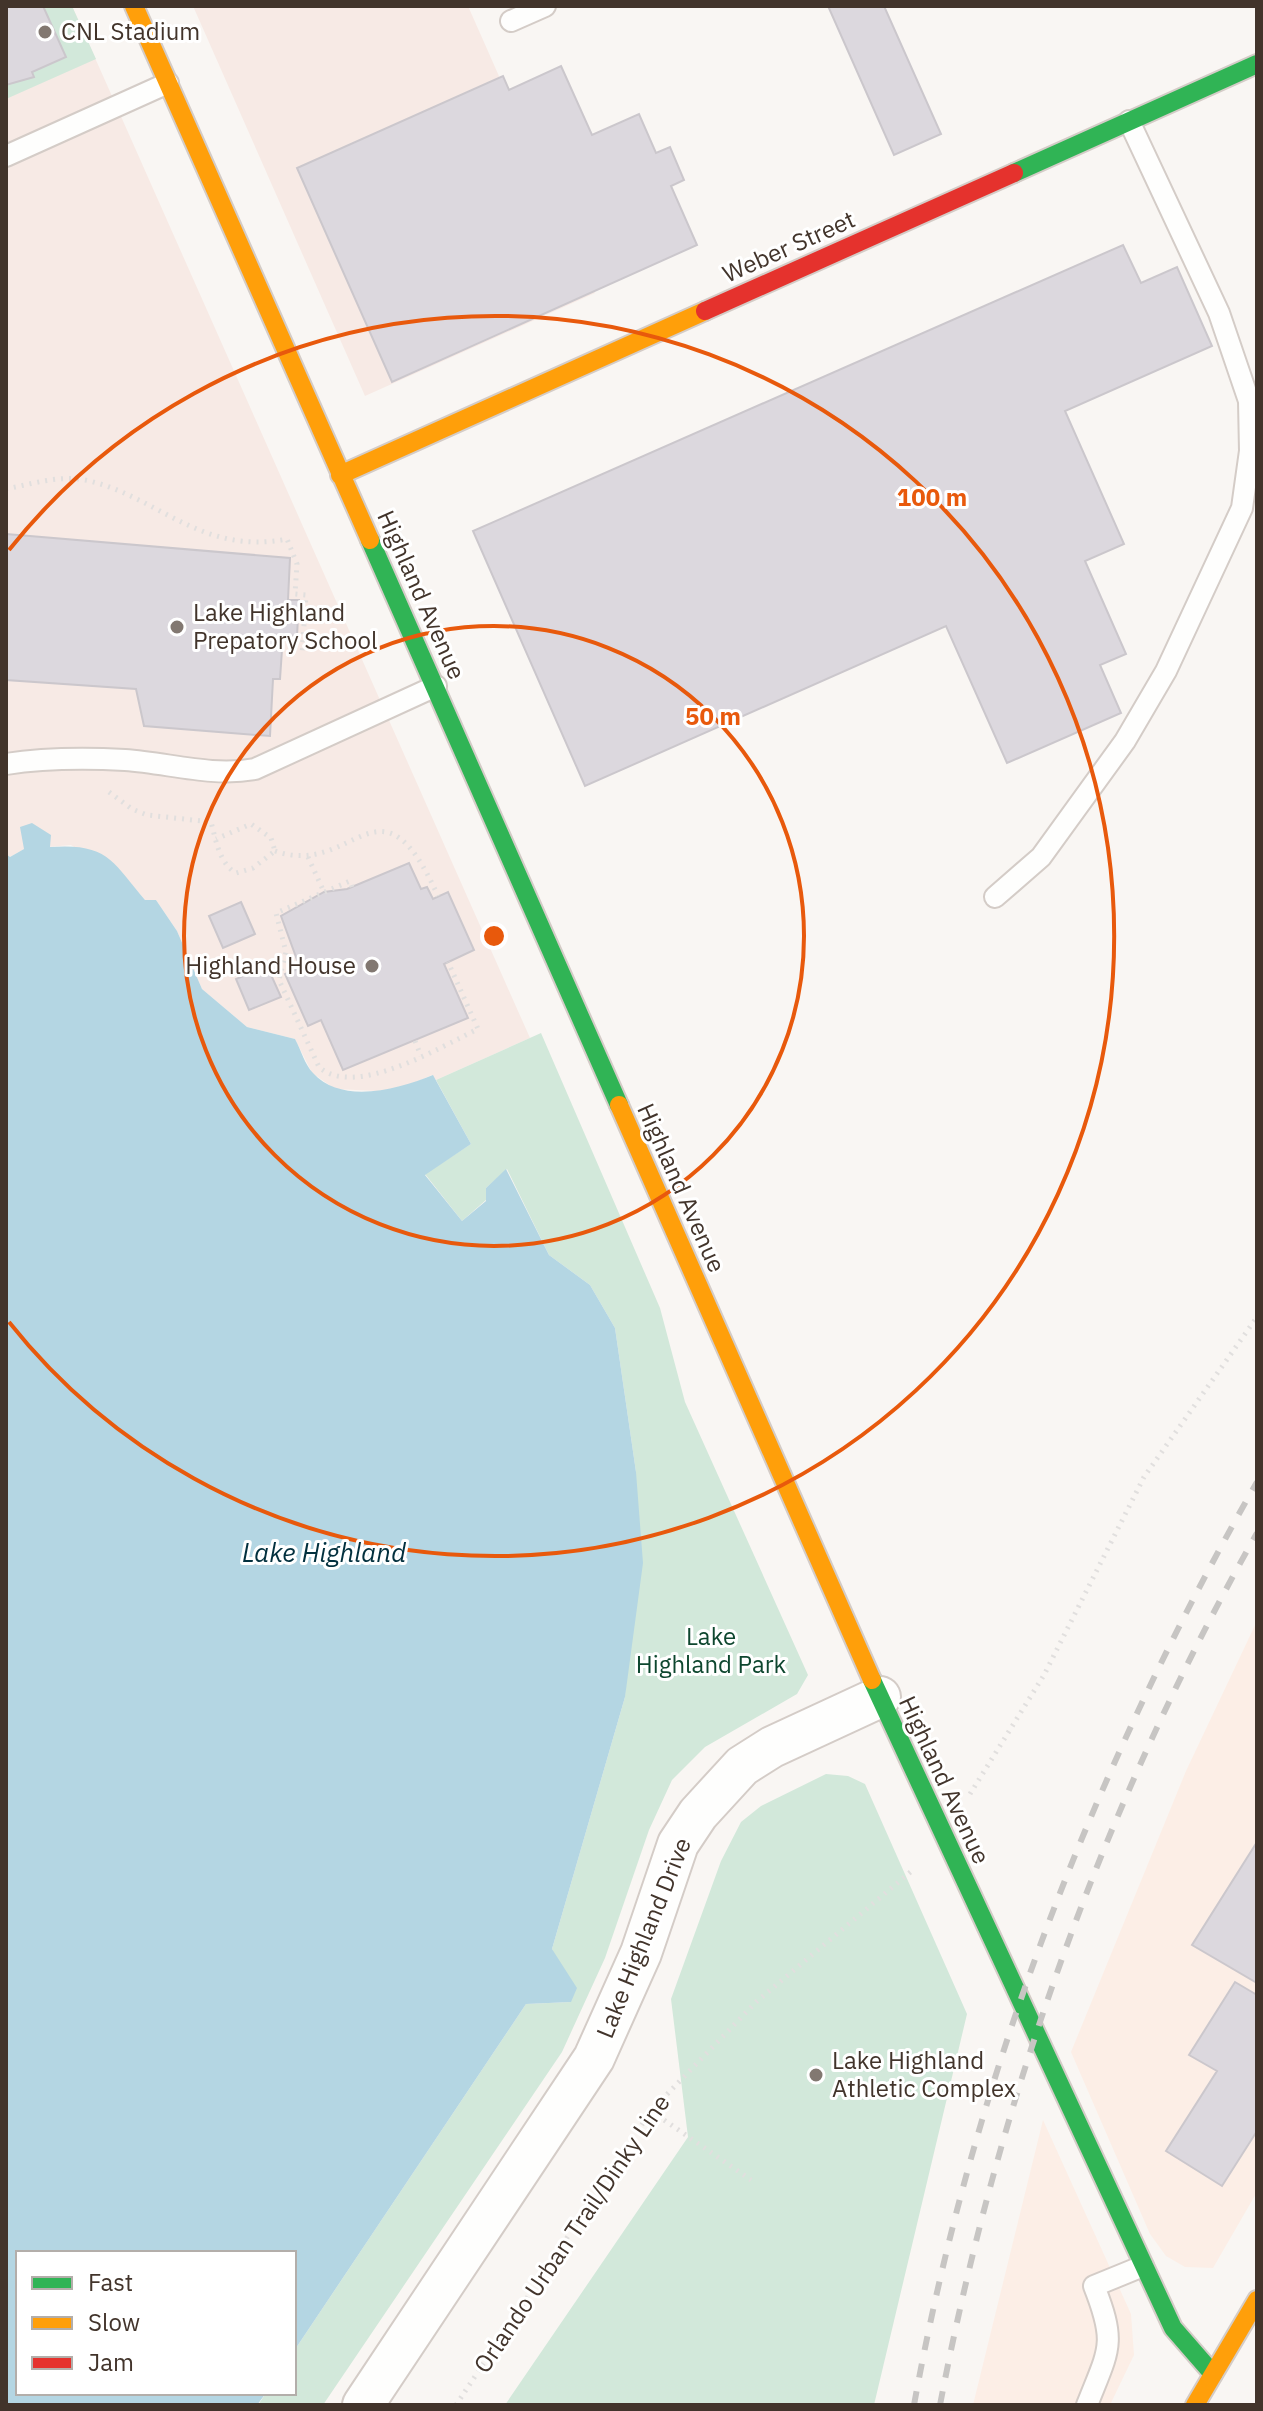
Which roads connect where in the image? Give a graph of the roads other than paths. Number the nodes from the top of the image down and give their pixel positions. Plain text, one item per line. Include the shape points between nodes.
1 (134, 6) edge
2 (545, 6) edge
3 (511, 21) dead end
4 (1257, 64) edge
5 (168, 83) junction
6 (1129, 121) junction
7 (6, 156) edge
8 (340, 475) junction
9 (436, 686) junction
10 (6, 764) edge
11 (995, 897) dead end
12 (880, 1697) junction
13 (1143, 2266) junction
14 (1257, 2300) edge
15 (1213, 2374) junction
16 (363, 2405) edge
17 (1087, 2405) edge
18 (1195, 2405) edge

1 - 5 street, Highland Avenue
2 - 3 lane
4 - 6 street, Weber Street
5 - 7 lane
5 - 8 street, Highland Avenue
6 - 8 street, Weber Street
6 - 11 lane via 1219,313 1249,401 1250,451 1242,508 1166,671 1125,741 1041,857
8 - 9 street, Highland Avenue
9 - 10 lane via 255,769 231,773 125,760
9 - 12 street, Highland Avenue
12 - 13 street, Highland Avenue
12 - 16 street, Lake Highland Drive via 742,1766 698,1814 678,1844 641,1953 594,2058
13 - 15 street, Highland Avenue via 1173,2328
13 - 17 lane via 1094,2286 1108,2321 1110,2345
14 - 15 street
15 - 18 street

